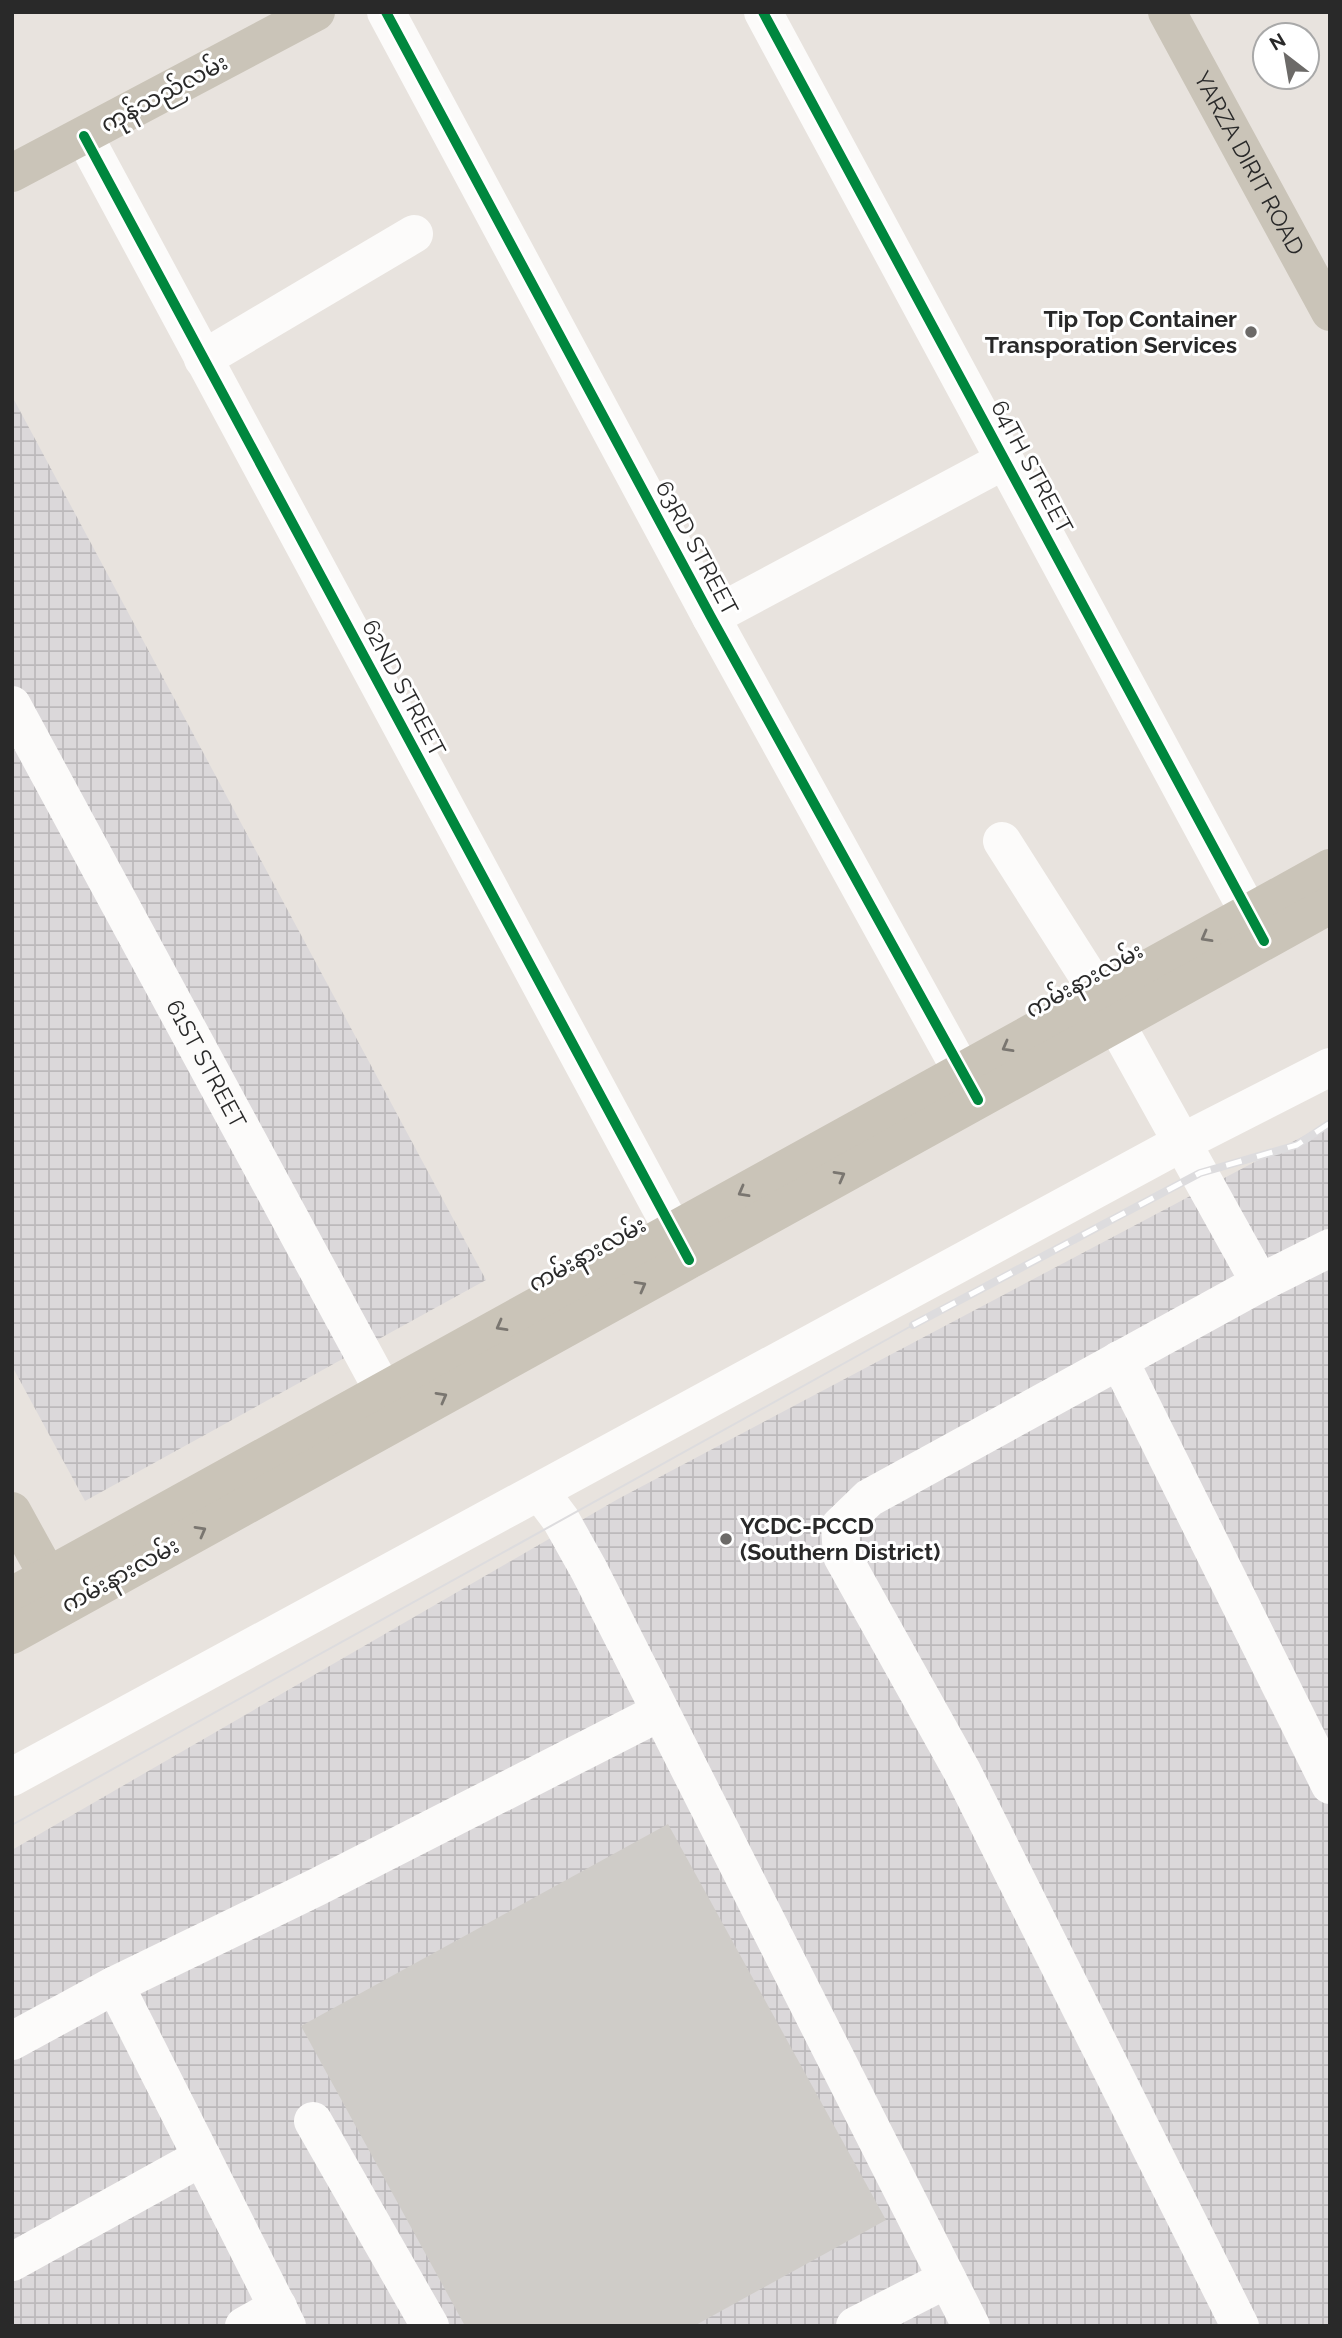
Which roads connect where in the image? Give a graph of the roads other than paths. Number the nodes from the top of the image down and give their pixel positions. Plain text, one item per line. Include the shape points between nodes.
1 (316, 12) edge
2 (386, 12) edge
3 (763, 12) edge
4 (1167, 12) edge
5 (84, 136) junction
6 (12, 173) edge
7 (414, 234) dead end
8 (1330, 312) edge
9 (204, 359) junction
10 (1005, 460) junction
11 (711, 617) junction
12 (12, 705) edge
13 (1002, 841) dead end
14 (1330, 868) edge
15 (1330, 905) edge
16 (1256, 927) junction
17 (1108, 1009) junction
18 (1330, 1067) edge
19 (970, 1086) junction
20 (1181, 1143) junction
21 (681, 1246) junction
22 (1330, 1248) edge
23 (1260, 1283) junction
24 (1119, 1360) junction
25 (392, 1406) junction
26 (540, 1492) junction
27 (12, 1511) edge
28 (56, 1591) junction
29 (12, 1596) edge
30 (12, 1635) edge
31 (660, 1712) junction
32 (12, 1777) edge
33 (1330, 1785) edge
34 (115, 1985) junction
35 (12, 2041) edge
36 (313, 2120) dead end
37 (202, 2157) junction
38 (12, 2262) edge
39 (947, 2279) junction
40 (282, 2316) edge
41 (244, 2326) edge
42 (430, 2326) edge
43 (855, 2326) edge
44 (971, 2326) edge
45 (1240, 2326) edge

1 - 5 main road, ကုန်သည်လမ်း
2 - 11 street, 63RD STREET
3 - 10 street, 64TH STREET
4 - 8 main road, YARZA DIRIT ROAD
5 - 6 main road, ကုန်သည်လမ်း
5 - 9 street, 62ND STREET
7 - 9 street
9 - 21 street, 62ND STREET
10 - 11 street
10 - 16 street, 64TH STREET
11 - 19 street, 63RD STREET
12 - 25 street, 61ST STREET
13 - 17 street
14 - 16 main road, ကမ်းနားလမ်း
15 - 16 main road, ကမ်းနားလမ်း
16 - 17 main road, ကမ်းနားလမ်း
17 - 19 main road, ကမ်းနားလမ်း
17 - 20 street
18 - 20 street
19 - 21 main road, ကမ်းနားလမ်း
20 - 23 street
20 - 26 street
21 - 25 main road, ကမ်းနားလမ်း
22 - 23 street
23 - 24 street
24 - 33 street
24 - 45 street via 869,1498 840,1526 842,1556 962,1771
25 - 28 main road, ကမ်းနားလမ်း
26 - 31 street via 589,1570
26 - 32 street
27 - 28 main road
28 - 29 main road, ကမ်းနားလမ်း
28 - 30 main road, ကမ်းနားလမ်း
31 - 34 street
31 - 39 street
34 - 35 street
34 - 37 street
36 - 42 street
37 - 38 street
37 - 40 street
39 - 43 street
39 - 44 street
40 - 41 street

